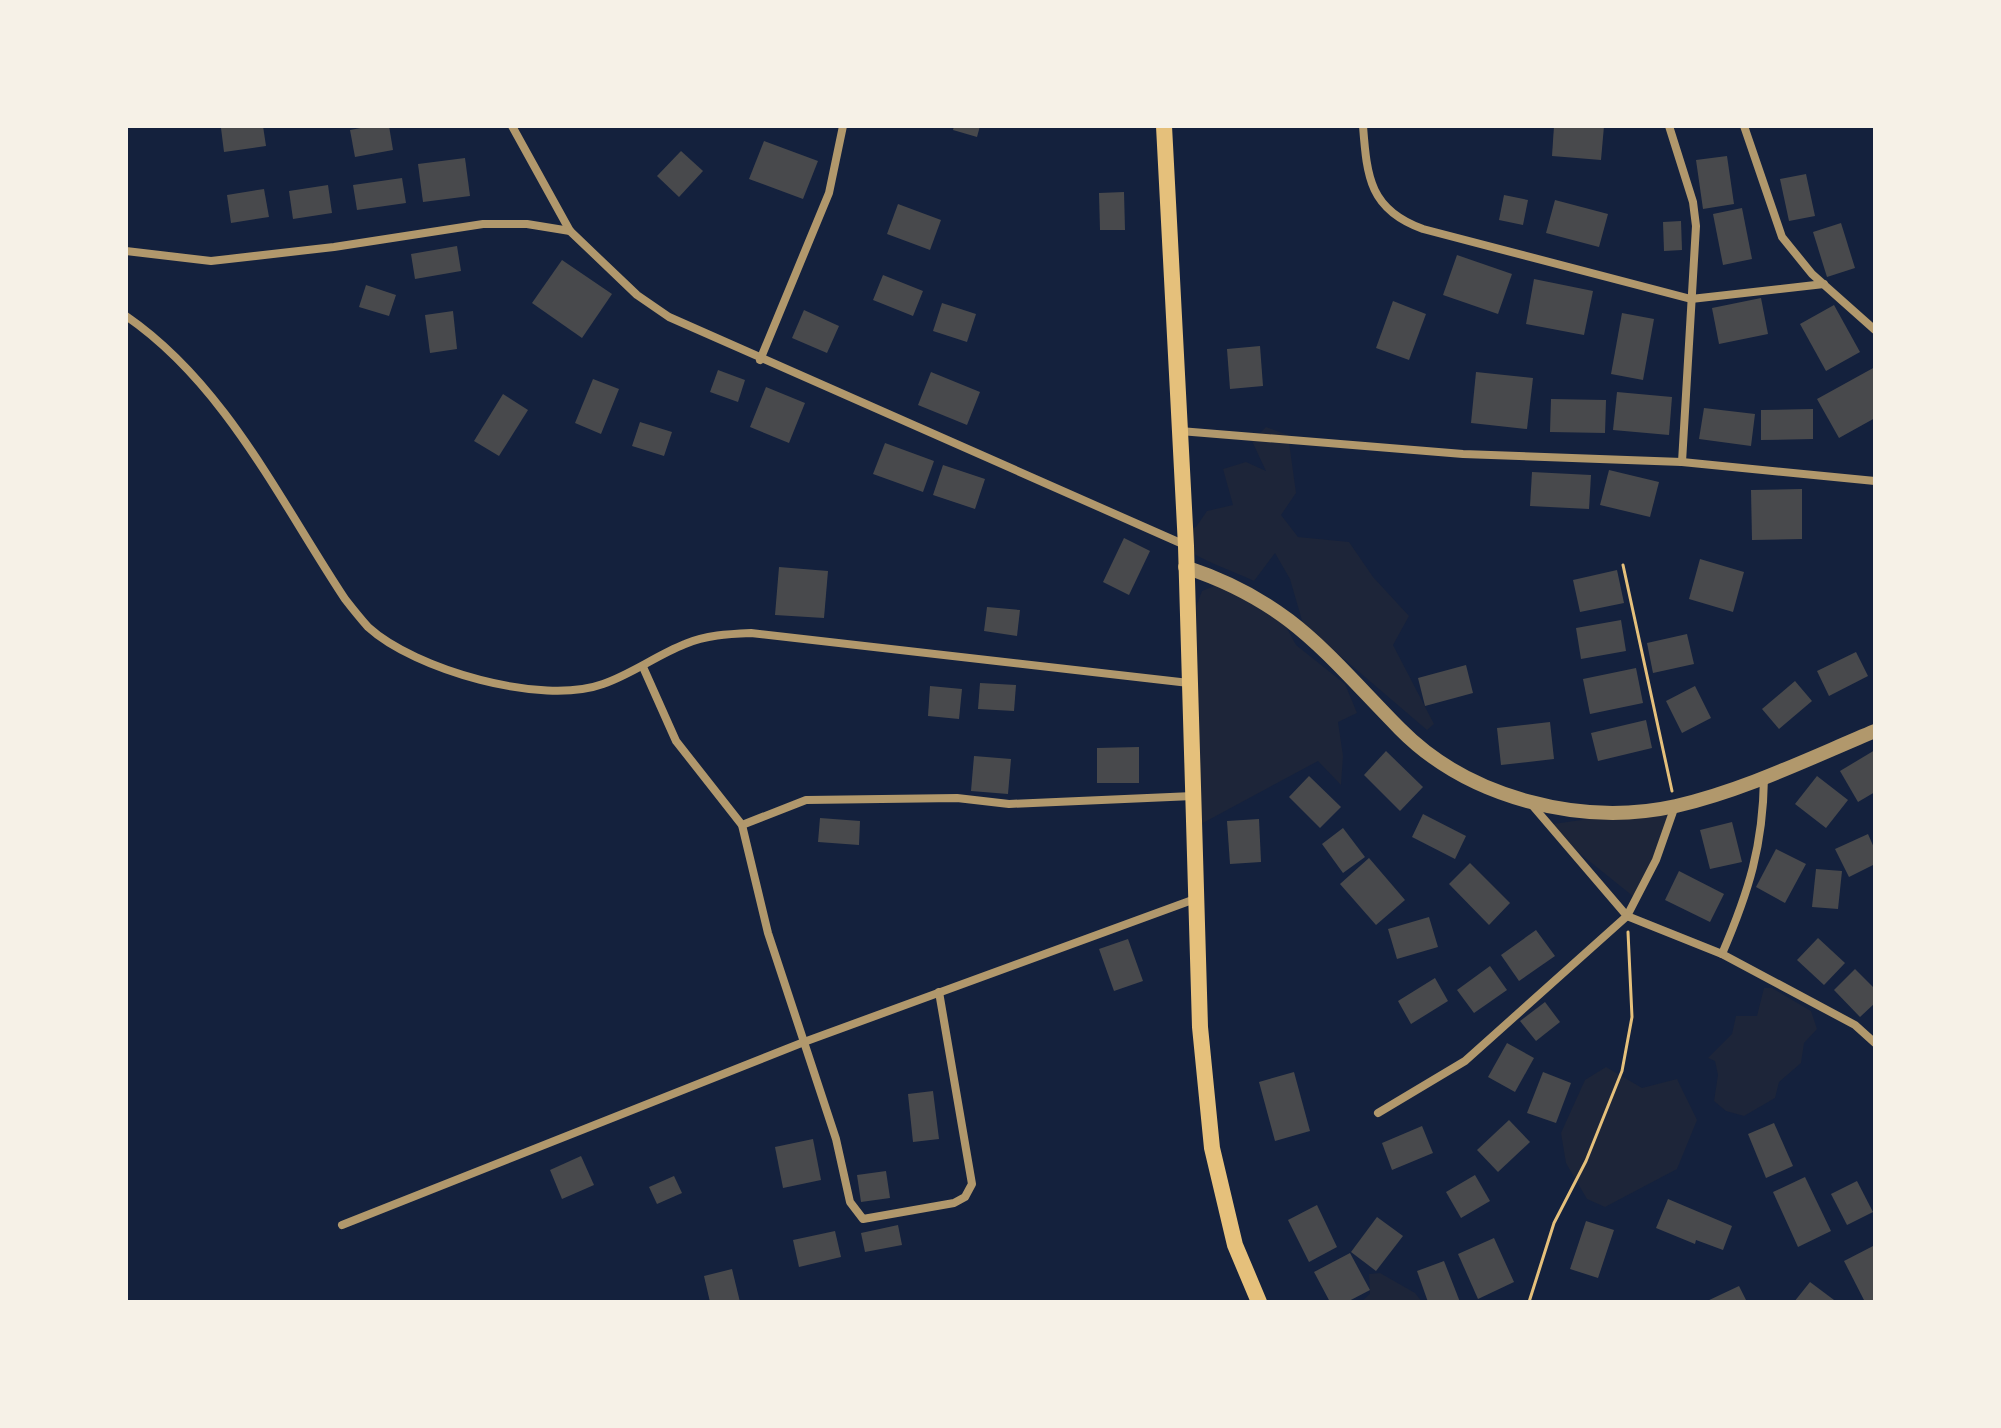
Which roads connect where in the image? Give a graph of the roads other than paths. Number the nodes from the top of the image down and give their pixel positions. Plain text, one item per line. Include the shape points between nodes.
1 (512, 126) edge
2 (843, 126) edge
3 (1164, 126) edge
4 (1363, 126) edge
5 (1669, 126) edge
6 (1744, 126) edge
7 (570, 231) junction
8 (126, 251) edge
9 (1824, 284) junction
10 (1691, 299) junction
11 (126, 316) edge
12 (1875, 330) edge
13 (760, 360) junction
14 (1180, 431) junction
15 (1682, 462) junction
16 (1875, 481) edge
17 (1186, 546) junction
18 (1185, 567) junction
19 (643, 667) junction
20 (1189, 683) junction
21 (1875, 731) edge
22 (1764, 778) junction
23 (1193, 796) junction
24 (1529, 801) junction
25 (1675, 806) junction
26 (742, 825) junction
27 (1195, 899) junction
28 (1627, 916) junction
29 (1722, 954) junction
30 (939, 992) junction
31 (804, 1042) junction
32 (1875, 1043) edge
33 (1378, 1113) dead end
34 (342, 1225) dead end
35 (1259, 1302) edge

1 - 7 street
2 - 13 street via 829,193
3 - 14 main road
4 - 10 street via 1366,166 1380,204 1399,220
5 - 10 street via 1693,202
6 - 9 street via 1782,237
7 - 8 street via 483,224 211,261
7 - 13 street via 619,279 669,317
9 - 10 street
9 - 12 street
10 - 15 street
11 - 19 street via 199,379 345,599 369,627 400,649 487,680 563,690 603,685
13 - 17 street
14 - 15 street via 1463,454
14 - 17 main road
15 - 16 street
17 - 18 main road
18 - 20 main road
18 - 24 street via 1249,592 1301,629 1429,758 1466,780
19 - 20 street via 698,639 751,633
19 - 26 street via 676,741
20 - 23 main road
21 - 22 street
22 - 25 street
22 - 29 street via 1758,859
23 - 26 street via 1009,804 957,798 806,800
23 - 27 main road
24 - 25 street via 1595,811
24 - 28 street
25 - 28 street via 1656,860
26 - 31 street via 768,933
27 - 30 street
27 - 35 main road via 1212,1148 1235,1245
28 - 29 street
28 - 33 street via 1465,1061
29 - 32 street via 1855,1025
30 - 31 street
30 - 31 street via 972,1184 954,1203 863,1219 855,1212
31 - 34 street

